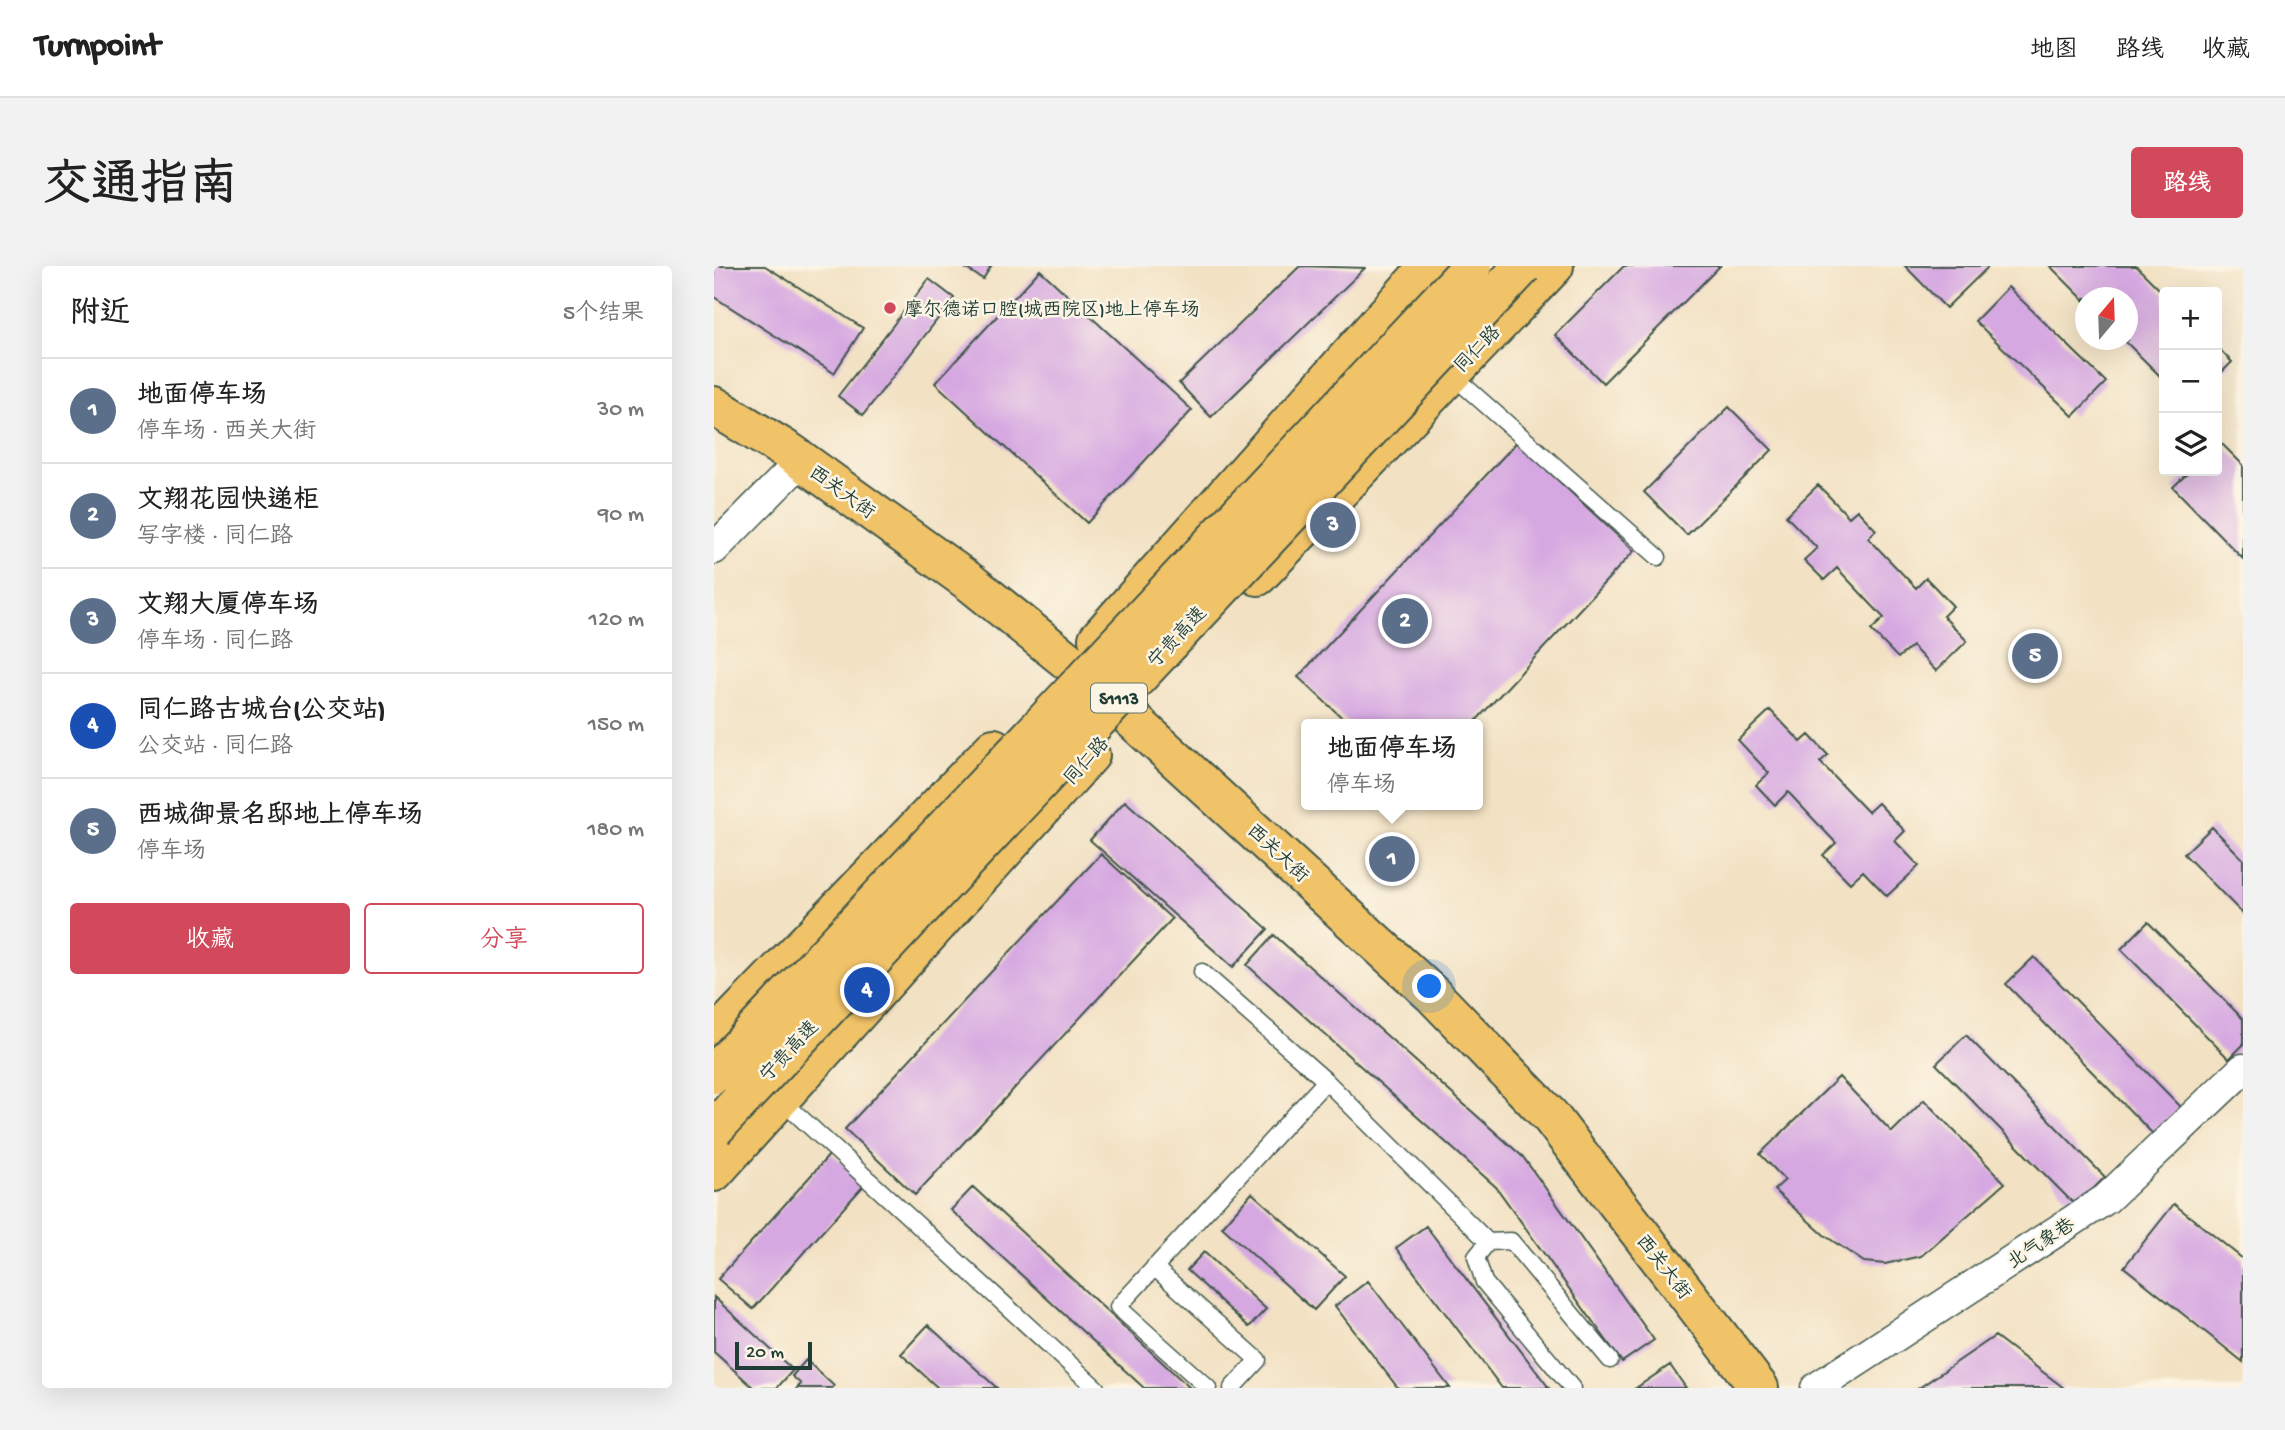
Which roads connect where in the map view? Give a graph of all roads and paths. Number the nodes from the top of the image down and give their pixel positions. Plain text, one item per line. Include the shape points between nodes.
1 (1429, 266) edge
2 (1472, 266) edge
3 (1523, 266) edge
4 (1554, 266) edge
5 (1451, 374) junction
6 (714, 406) edge
7 (801, 461) junction
8 (714, 549) edge
9 (1658, 557) dead end
10 (1074, 666) junction
11 (1128, 712) junction
12 (1202, 972) dead end
13 (714, 1038) edge
14 (2243, 1069) edge
15 (714, 1074) edge
16 (1326, 1081) junction
17 (780, 1099) junction
18 (714, 1129) edge
19 (714, 1172) edge
20 (1488, 1242) junction
21 (1154, 1266) junction
22 (1610, 1360) dead end
23 (1096, 1388) edge
24 (1208, 1388) edge
25 (1232, 1388) edge
26 (1572, 1388) edge
27 (1759, 1388) edge
28 (1816, 1388) edge

1 - 10 main road
2 - 15 main road, 宁贵高速 / S1113, bridge
3 - 18 main road, 宁贵高速 / S1113, bridge
4 - 5 main road, 同仁路
5 - 9 lane
5 - 11 main road, 同仁路
6 - 7 main road, 西关大街
7 - 8 street
7 - 10 main road, 西关大街 via 971,583
10 - 11 main road, 西关大街
10 - 13 main road
11 - 17 main road, 同仁路
11 - 27 main road, 西关大街 via 1432,994 1550,1116
12 - 16 lane
14 - 28 street, 北气象巷 via 2106,1199
16 - 20 lane
16 - 21 lane
17 - 19 main road, 同仁路
17 - 23 lane
20 - 22 lane via 1511,1241
20 - 26 lane via 1476,1257 1484,1282
21 - 24 lane via 1118,1307
21 - 25 lane via 1258,1360

